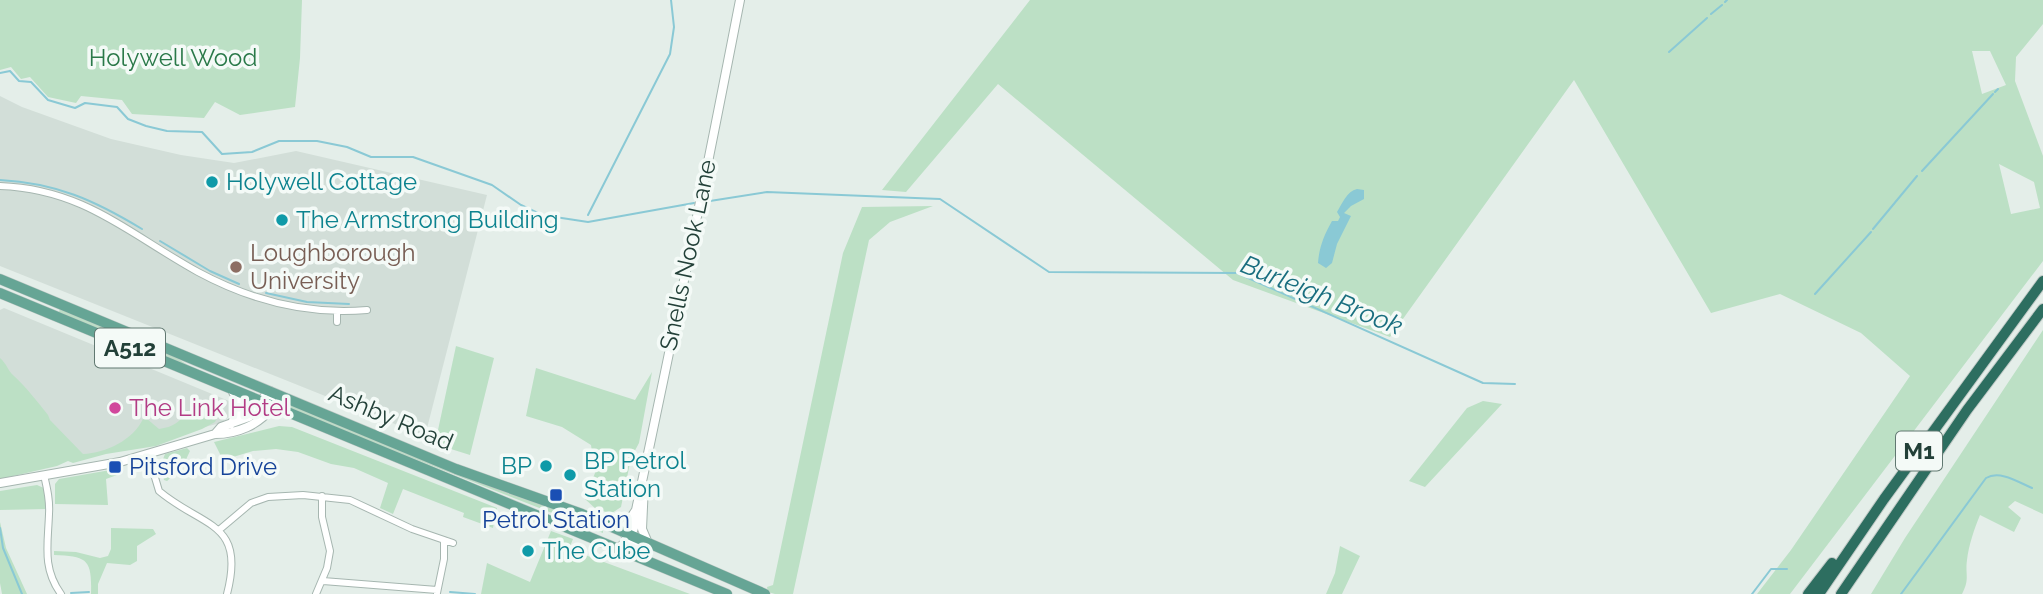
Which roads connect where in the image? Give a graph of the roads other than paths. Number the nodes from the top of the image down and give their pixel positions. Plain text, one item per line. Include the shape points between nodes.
1 (740, 0) edge
2 (0, 186) edge
3 (0, 279) edge
4 (2043, 281) edge
5 (0, 293) edge
6 (2043, 309) edge
7 (367, 310) dead end
8 (337, 311) junction
9 (337, 322) dead end
10 (232, 390) junction
11 (270, 391) junction
12 (260, 402) junction
13 (272, 407) junction
14 (231, 424) junction
15 (215, 434) junction
16 (148, 454) junction
17 (44, 475) junction
18 (642, 479) junction
19 (0, 483) edge
20 (322, 496) junction
21 (1884, 499) junction
22 (219, 530) junction
23 (1883, 534) junction
24 (627, 536) junction
25 (444, 540) junction
26 (453, 543) dead end
27 (648, 543) junction
28 (617, 549) junction
29 (649, 562) junction
30 (323, 581) junction
31 (437, 592) edge
32 (61, 594) edge
33 (227, 594) edge
34 (316, 594) edge
35 (727, 594) edge
36 (765, 594) edge
37 (1808, 594) edge
38 (1819, 594) edge
39 (1841, 594) edge
40 (1850, 594) edge

1 - 18 street, Snells Nook Lane
2 - 8 street via 79,202 197,271 250,295
3 - 11 main road, Ashby Road / A512
4 - 21 highway, M1
5 - 10 main road, Ashby Road / A512
6 - 23 highway, M1
7 - 8 street
8 - 9 street
10 - 12 main road, Ashby Road / A512
10 - 14 street via 239,412
11 - 12 street
11 - 13 street
11 - 24 main road, Ashby Road / A512
12 - 13 main road, Ashby Road / A512
12 - 14 street via 250,417
13 - 15 street via 251,426
13 - 28 main road, Ashby Road / A512
14 - 15 street
15 - 16 street
16 - 17 street
16 - 22 street via 159,491
17 - 19 street
17 - 32 street via 48,568
18 - 24 street, Snells Nook Lane
18 - 27 street via 642,529
20 - 22 street via 268,497 251,503
20 - 25 street via 350,500
20 - 30 street via 330,551
21 - 37 highway
21 - 38 highway, M1
22 - 33 street via 232,552
23 - 39 highway, M1
23 - 40 highway
24 - 27 main road, Ashby Road / A512
24 - 28 street, Snells Nook Lane
24 - 29 street
25 - 26 street
25 - 31 street
27 - 36 main road, Ashby Road / A512
28 - 29 main road, Ashby Road / A512
29 - 35 main road, Ashby Road / A512
30 - 31 street
30 - 34 street

